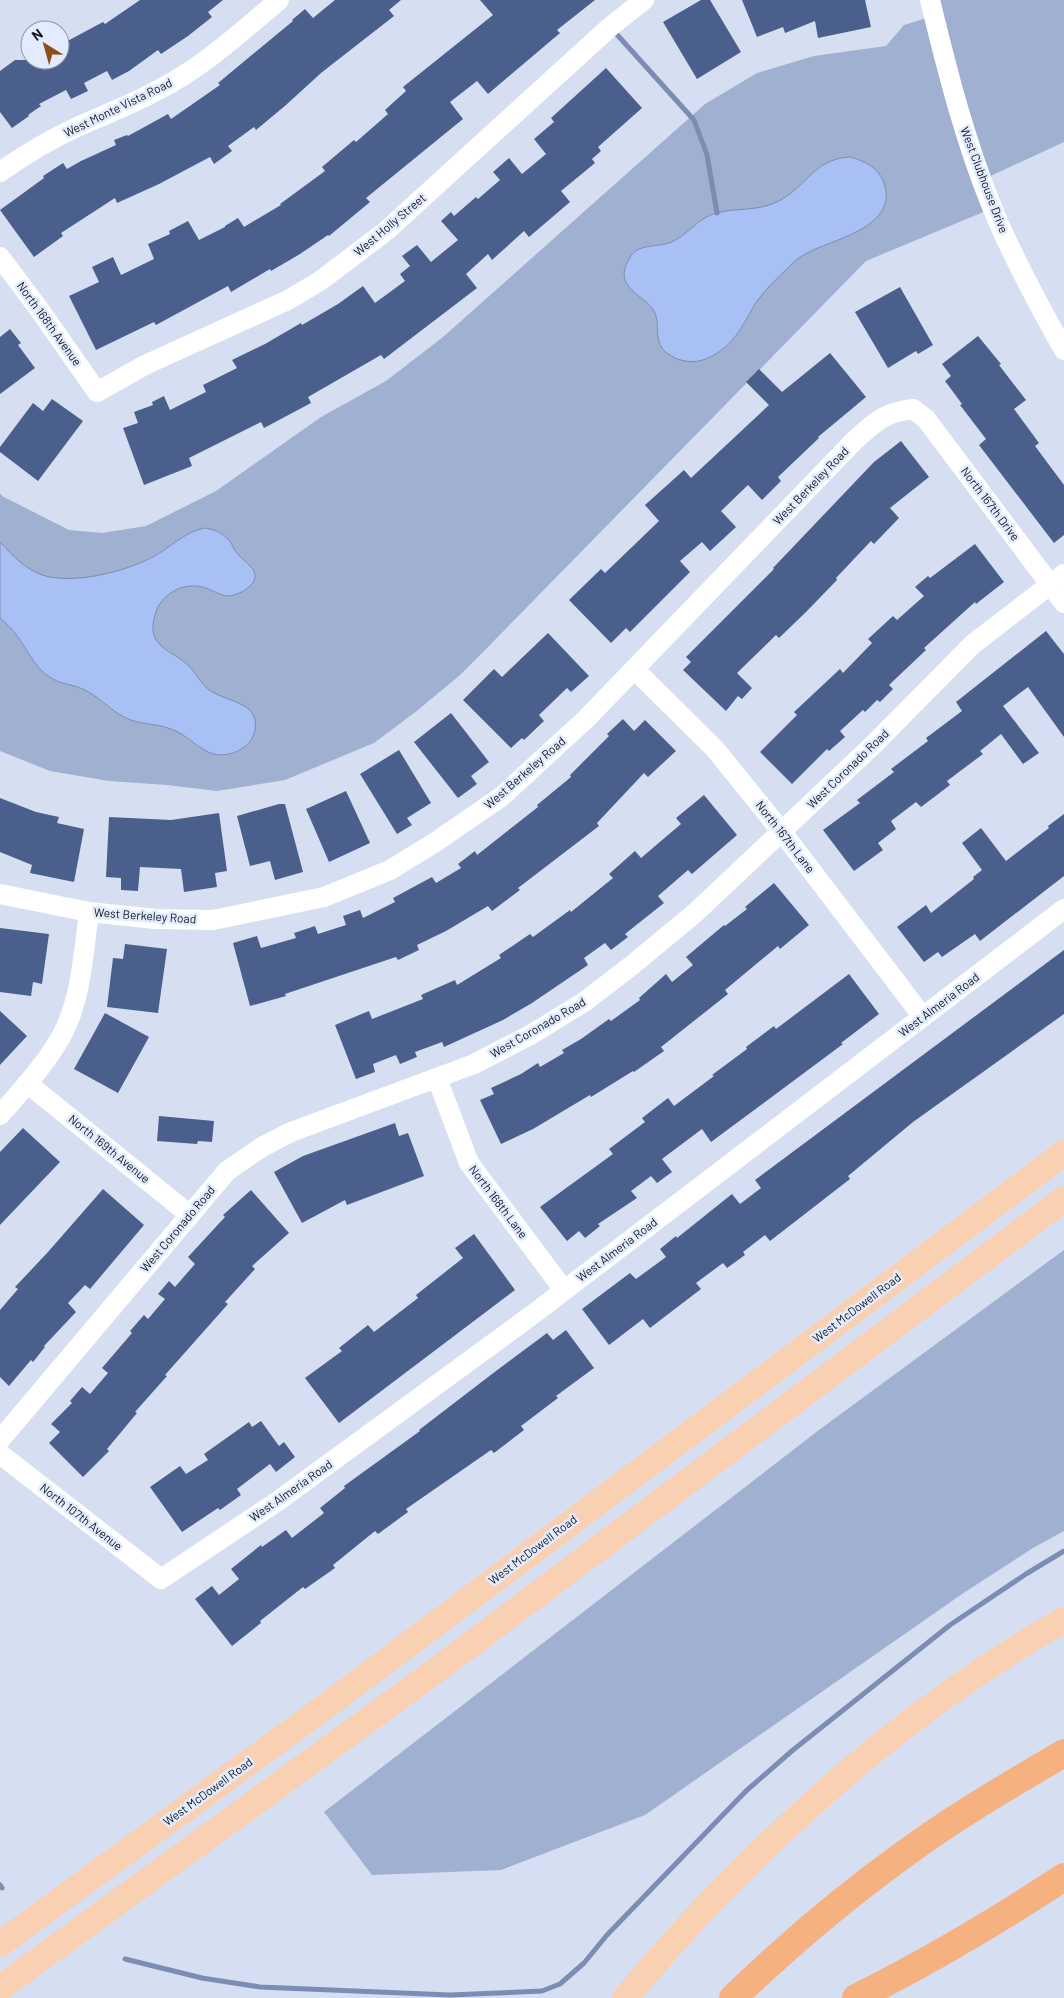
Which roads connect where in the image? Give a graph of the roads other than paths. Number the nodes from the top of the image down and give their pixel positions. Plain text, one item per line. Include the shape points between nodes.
1 (279, 0) edge
2 (644, 0) edge
3 (930, 0) edge
4 (0, 172) edge
5 (0, 257) edge
6 (1064, 350) edge
7 (97, 392) joint
8 (913, 408) joint
9 (1057, 579) edge
10 (1064, 603) edge
11 (634, 669) junction
12 (782, 832) junction
13 (0, 894) edge
14 (1064, 909) edge
15 (89, 912) junction
16 (923, 1017) junction
17 (437, 1078) junction
18 (28, 1084) junction
19 (0, 1116) edge
20 (1064, 1153) edge
21 (1064, 1199) edge
22 (190, 1215) junction
23 (564, 1290) junction
24 (0, 1440) edge
25 (0, 1454) edge
26 (161, 1579) joint
27 (1064, 1620) edge
28 (1064, 1753) edge
29 (1064, 1877) edge
30 (0, 1944) edge
31 (4, 1985) edge
32 (624, 1998) edge
33 (733, 1998) edge
34 (856, 1998) edge

1 - 4 street, West Monte Vista Road via 185,76 127,106 72,129
2 - 7 street, West Holly Street via 610,27 386,231 320,281 288,300 145,365
3 - 6 street, West Clubhouse Drive via 963,126 992,208
5 - 7 street, North 168th Avenue
8 - 9 street, North 167th Drive via 926,419
8 - 11 street, West Berkeley Road via 894,411 873,423
9 - 10 street, North 167th Drive
9 - 12 street, West Coronado Road via 973,644
11 - 12 street, North 167th Lane via 715,749
11 - 15 street, West Berkeley Road via 586,719 501,797 390,870 324,896 213,920 155,919
12 - 16 street, North 167th Lane
12 - 17 street, West Coronado Road via 695,912 584,1002 474,1064
13 - 15 street, West Berkeley Road
14 - 16 street, West Almeria Road
15 - 18 street via 80,977 68,1022
16 - 23 street, West Almeria Road
17 - 22 street, West Coronado Road via 291,1132 262,1147 227,1171
17 - 23 street, North 168th Lane via 469,1163
18 - 19 street
18 - 22 street, North 169th Avenue
20 - 30 main road, West McDowell Road via 341,1695
21 - 31 main road via 434,1672
22 - 24 street, West Coronado Road
23 - 26 street, West Almeria Road via 278,1501
25 - 26 street, North 107th Avenue
27 - 32 main road via 954,1690 812,1802 706,1907
28 - 33 highway via 970,1810 883,1869 808,1929
29 - 34 highway via 970,1936

